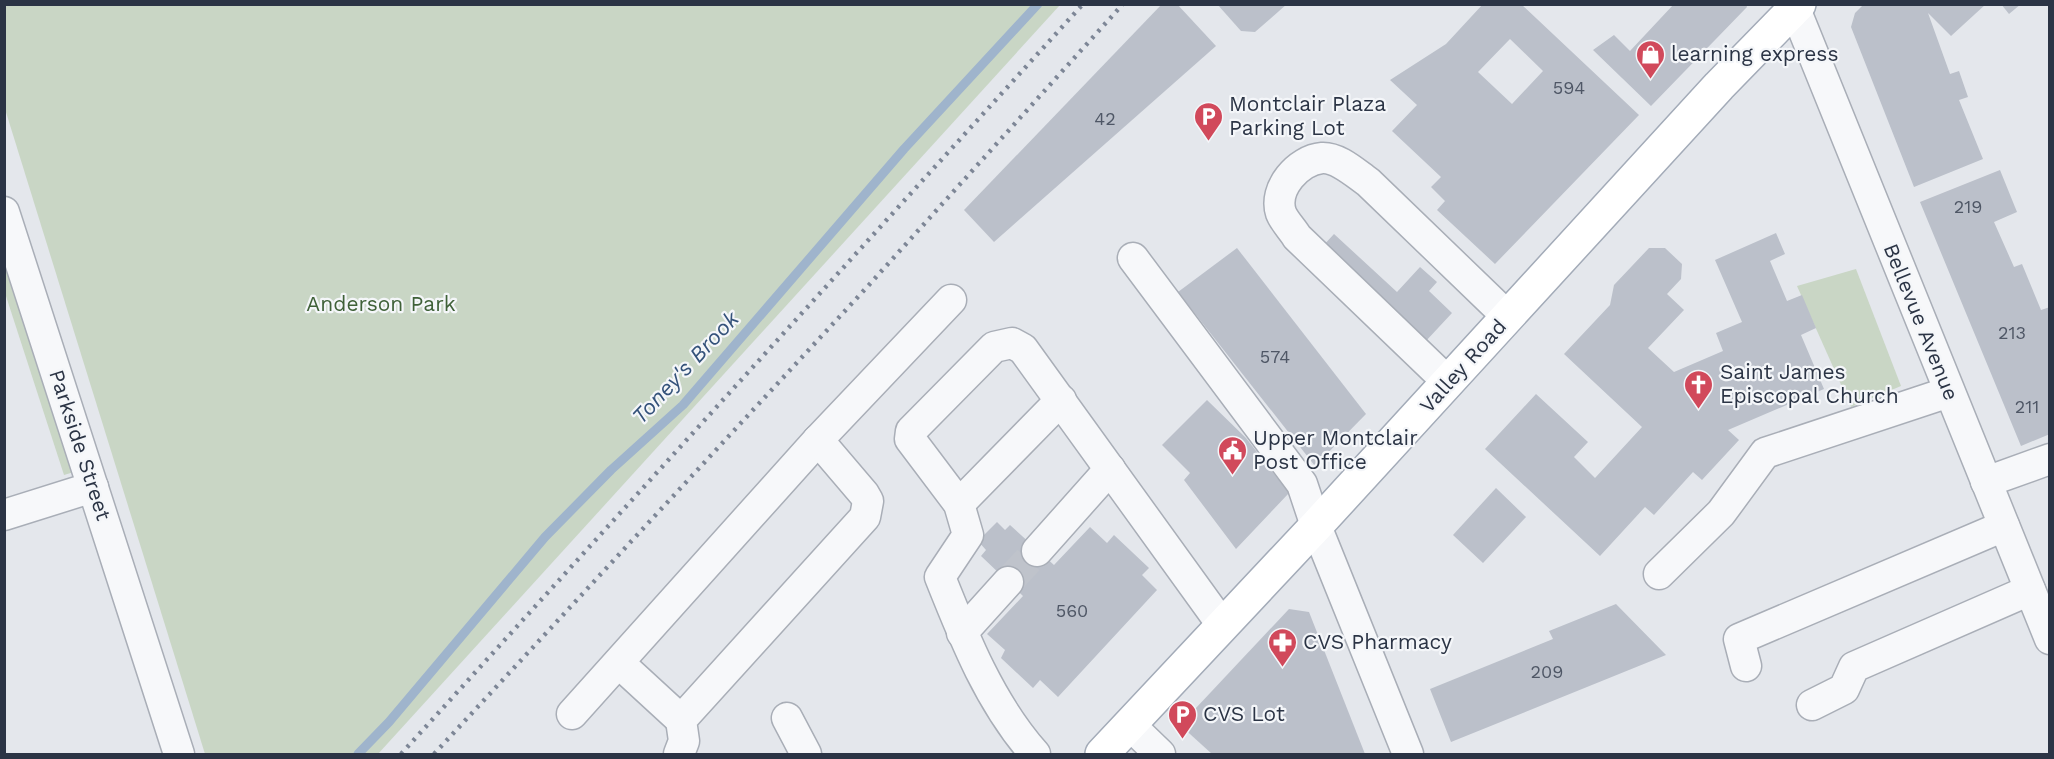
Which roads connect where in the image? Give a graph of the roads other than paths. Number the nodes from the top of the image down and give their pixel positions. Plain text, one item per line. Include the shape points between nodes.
1 (1795, 6) edge
2 (4, 212) edge
3 (1133, 258) dead end
4 (951, 300) dead end
5 (1508, 317) junction
6 (1448, 382) junction
7 (1949, 392) junction
8 (1061, 400) junction
9 (818, 440) junction
10 (2049, 459) edge
11 (1110, 469) junction
12 (1986, 482) junction
13 (93, 487) junction
14 (959, 504) junction
15 (4, 514) edge
16 (1316, 526) junction
17 (2004, 526) junction
18 (1037, 551) tunnel mouth
19 (1659, 574) dead end
20 (1008, 582) tunnel mouth
21 (2030, 590) junction
22 (1223, 626) junction
23 (962, 633) junction
24 (2049, 639) edge
25 (619, 663) junction
26 (1746, 666) dead end
27 (1812, 705) dead end
28 (572, 714) dead end
29 (788, 718) dead end
30 (681, 720) junction
31 (1131, 725) junction
32 (179, 754) edge
33 (679, 754) edge
34 (806, 754) edge
35 (1035, 754) edge
36 (1102, 754) edge
37 (1160, 754) edge
38 (1408, 754) edge

1 - 5 main road, Valley Road
1 - 7 street, Bellevue Avenue
2 - 13 street, Parkside Street
3 - 16 street via 1302,484
4 - 9 street
5 - 6 main road, Valley Road
5 - 6 street via 1368,182 1341,164 1322,158 1293,174 1282,187 1281,212 1297,237
6 - 16 main road, Valley Road
7 - 12 street, Bellevue Avenue
7 - 19 street via 1765,453 1721,513
8 - 11 street
8 - 14 street
8 - 14 street via 1023,349 1012,343 1000,344 911,431 912,442
9 - 25 street
9 - 30 street via 864,494 868,501 865,517
10 - 12 street
11 - 18 street
11 - 22 street
12 - 17 street, Bellevue Avenue
13 - 15 street
13 - 32 street, Parkside Street
14 - 23 street via 968,535 940,577
16 - 22 main road, Valley Road
16 - 38 street
17 - 21 street, Bellevue Avenue
17 - 26 street via 1738,639
20 - 23 street
21 - 24 street, Bellevue Avenue
21 - 27 street via 1854,667 1844,689
22 - 31 main road, Valley Road
23 - 35 street via 988,687
25 - 28 street
25 - 30 street
29 - 34 street
30 - 33 street via 684,741
31 - 36 main road, Valley Road
31 - 37 street

